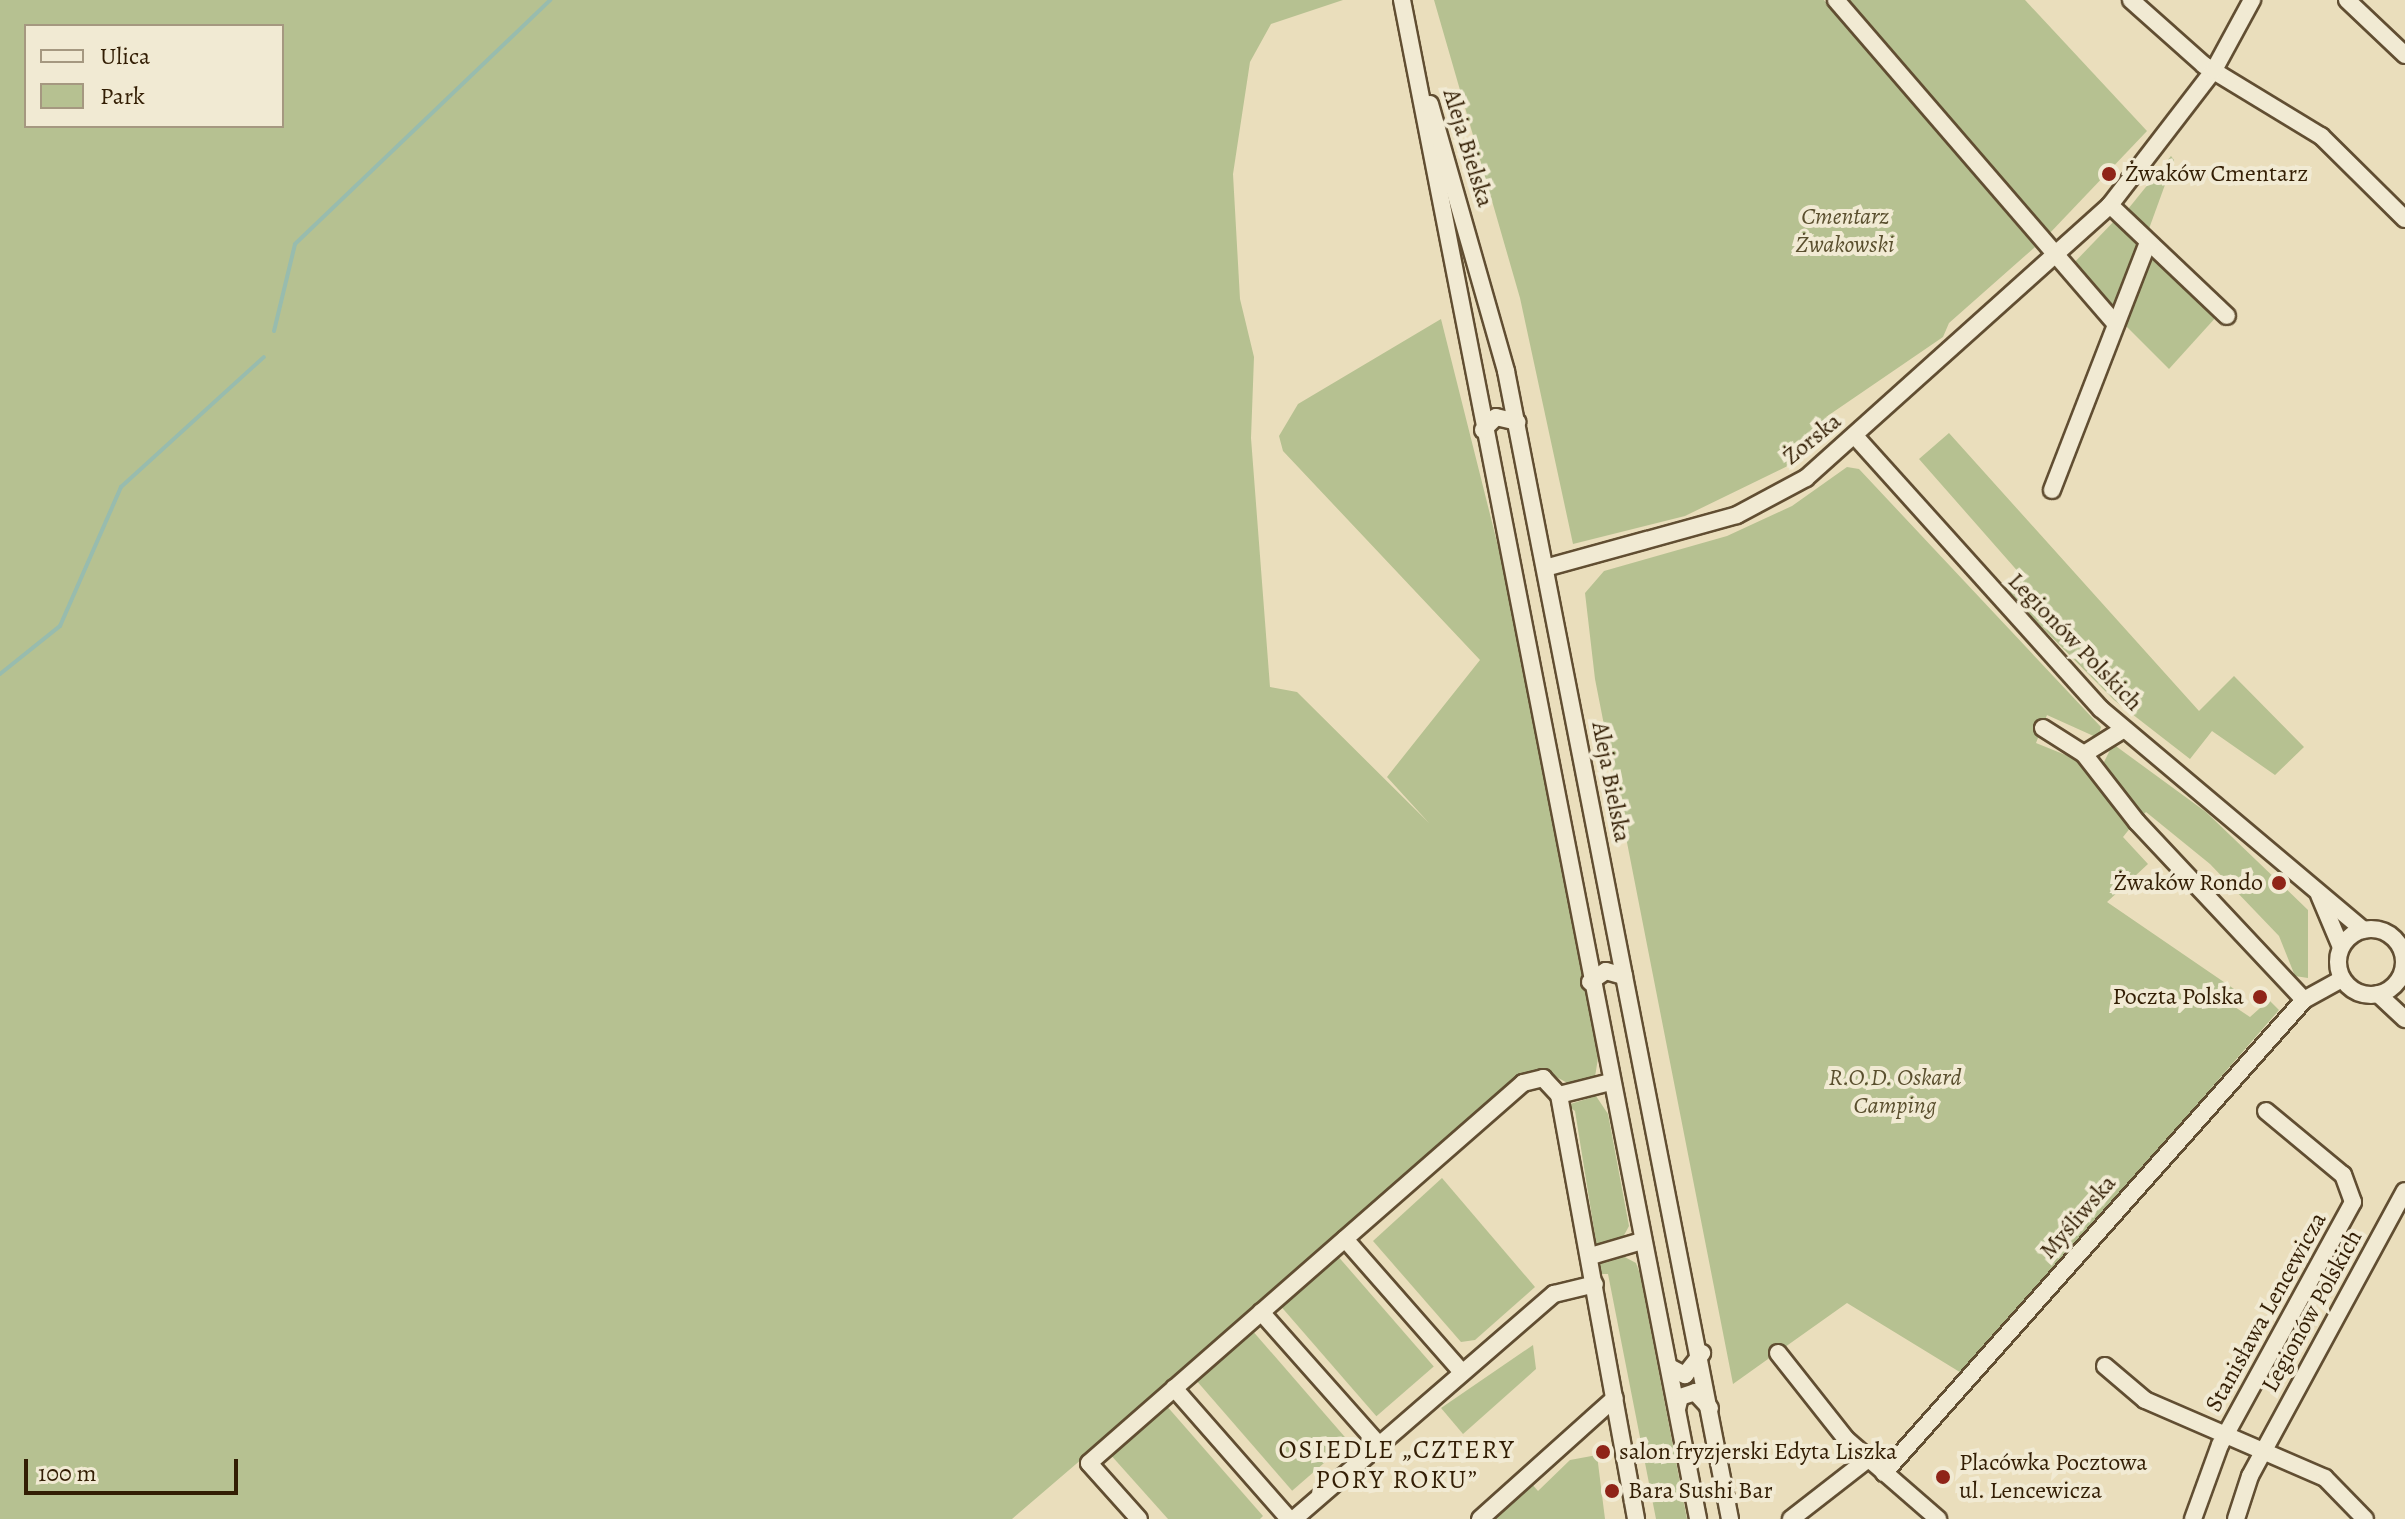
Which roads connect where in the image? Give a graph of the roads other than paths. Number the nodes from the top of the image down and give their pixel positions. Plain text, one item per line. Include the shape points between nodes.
1 (1402, 0) edge
2 (1836, 0) edge
3 (2131, 0) edge
4 (2252, 0) edge
5 (2347, 0) edge
6 (2405, 55) edge
7 (1415, 61) junction
8 (2214, 70) junction
9 (2110, 205) junction
10 (2405, 219) edge
11 (2148, 243) junction
12 (2057, 257) junction
13 (2227, 316) dead end
14 (2116, 324) junction
15 (1517, 422) junction
16 (1483, 430) junction
17 (1855, 436) junction
18 (2052, 490) dead end
19 (1545, 568) junction
20 (2043, 728) dead end
21 (2124, 729) junction
22 (2084, 754) junction
23 (2317, 890) junction
24 (2363, 930) junction
25 (2401, 940) edge
26 (2341, 947) junction
27 (2402, 972) junction
28 (1624, 976) junction
29 (1590, 982) junction
30 (2346, 983) junction
31 (2405, 990) edge
32 (2378, 994) junction
33 (2307, 998) junction
34 (2405, 1019) edge
35 (1610, 1082) junction
36 (1559, 1095) junction
37 (2266, 1111) dead end
38 (2405, 1191) edge
39 (1345, 1239) junction
40 (1642, 1241) junction
41 (1591, 1256) junction
42 (1595, 1284) junction
43 (1261, 1312) junction
44 (1702, 1353) junction
45 (1778, 1353) dead end
46 (2105, 1366) dead end
47 (1669, 1367) junction
48 (1462, 1372) junction
49 (1174, 1388) junction
50 (1615, 1398) junction
51 (1677, 1409) junction
52 (1712, 1411) junction
53 (2227, 1433) junction
54 (1378, 1444) junction
55 (2262, 1453) junction
56 (1868, 1459) junction
57 (1884, 1473) junction
58 (1139, 1519) edge
59 (1292, 1519) edge
60 (1480, 1519) edge
61 (1636, 1519) edge
62 (1698, 1519) edge
63 (1730, 1519) edge
64 (1791, 1519) edge
65 (1938, 1519) edge
66 (2193, 1519) edge
67 (2236, 1519) edge
68 (2365, 1519) edge

1 - 7 street, Aleja Bielska
2 - 12 street
3 - 8 street
4 - 8 street, Żorska
5 - 6 street
7 - 15 street, Aleja Bielska via 1497,326
7 - 16 street, Aleja Bielska
8 - 9 street, Żorska
8 - 10 street via 2321,136
9 - 11 street
9 - 12 street, Żorska
11 - 13 street
11 - 14 street
12 - 14 street
12 - 17 street, Żorska
14 - 18 street
15 - 16 street via 1496,417
15 - 19 street, Aleja Bielska
16 - 29 street, Aleja Bielska
17 - 19 street, Żorska via 1806,478 1737,515
17 - 21 street, Legionów Polskich
19 - 28 street, Aleja Bielska
20 - 22 street
21 - 22 street
21 - 23 street, Legionów Polskich
22 - 33 street via 2137,822
23 - 24 street, Legionów Polskich
23 - 26 street
24 - 25 street
24 - 26 street
25 - 27 street
26 - 30 street
27 - 31 street
27 - 32 street
28 - 29 street via 1606,971
28 - 44 street, Aleja Bielska
29 - 35 street, Aleja Bielska
30 - 32 street
30 - 33 street
32 - 34 street
33 - 57 street, Myśliwska
35 - 36 street
35 - 40 street, Aleja Bielska
36 - 39 street via 1543,1078 1523,1083
36 - 41 street
37 - 53 street, Stanisława Lencewicza via 2343,1175 2353,1202
38 - 55 street, Legionów Polskich
39 - 43 street
39 - 48 street
40 - 41 street
40 - 47 street, Aleja Bielska
41 - 42 street
42 - 48 street via 1554,1294
42 - 50 street
43 - 49 street
43 - 54 street
44 - 47 street via 1685,1375
44 - 52 street, Aleja Bielska
45 - 56 street
46 - 53 street via 2145,1400
47 - 51 street, Aleja Bielska
48 - 54 street
49 - 58 street via 1089,1463
49 - 59 street
50 - 60 street
50 - 61 street
51 - 52 street via 1680,1397 1695,1392
51 - 62 street, Aleja Bielska
52 - 63 street, Aleja Bielska
53 - 55 street, Stanisława Lencewicza
53 - 66 street, Stanisława Lencewicza
54 - 59 street
55 - 67 street, Legionów Polskich
55 - 68 street via 2325,1478
56 - 57 street
56 - 64 street
57 - 65 street

